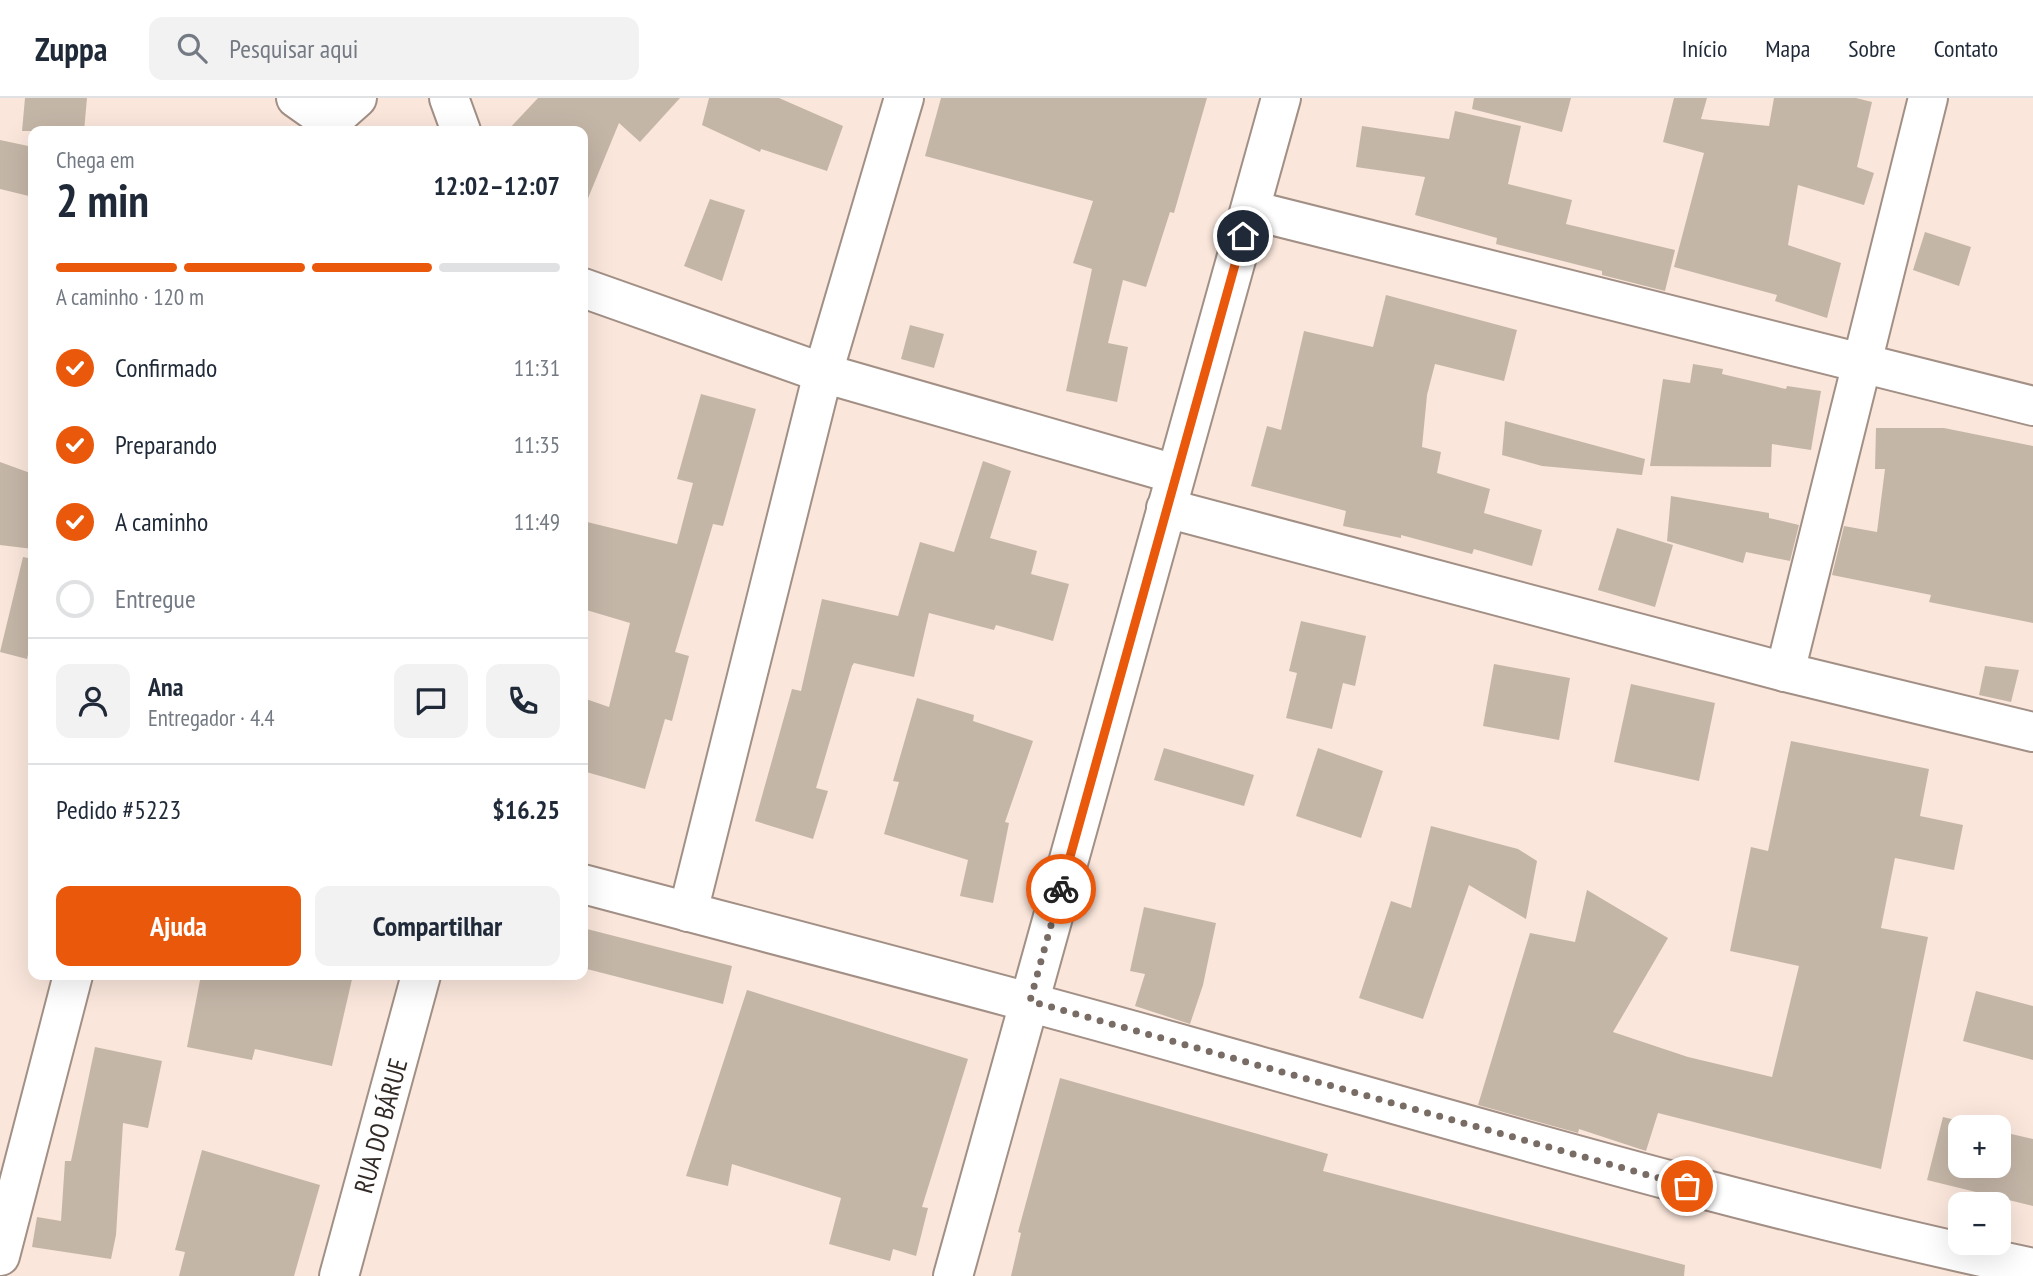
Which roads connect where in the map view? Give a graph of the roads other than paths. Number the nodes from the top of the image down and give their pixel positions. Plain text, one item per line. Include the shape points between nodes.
1 (296, 98) edge
2 (449, 98) edge
3 (904, 98) edge
4 (1281, 98) edge
5 (1928, 98) edge
6 (338, 117) edge
7 (459, 126) edge
8 (1251, 210) junction
9 (588, 290) edge
10 (1861, 364) junction
11 (823, 373) junction
12 (2033, 406) edge
13 (1170, 491) junction
14 (1785, 672) junction
15 (2033, 732) edge
16 (588, 885) edge
17 (688, 912) junction
18 (71, 980) edge
19 (420, 980) edge
20 (1030, 1001) junction
21 (14, 1140) edge
22 (0, 1256) edge
23 (2033, 1268) edge
24 (339, 1276) edge
25 (953, 1276) edge

1 - 6 street
2 - 7 street
3 - 11 street
4 - 8 street
5 - 10 street
8 - 10 street
8 - 13 street
9 - 11 street
10 - 12 street
10 - 14 street
11 - 13 street
11 - 17 street
13 - 14 street
13 - 20 street
14 - 15 street
16 - 17 street
17 - 20 street
18 - 21 street
19 - 24 street, RUA DO BÁRUE
20 - 23 street via 1713,1194
20 - 25 street
21 - 22 street

